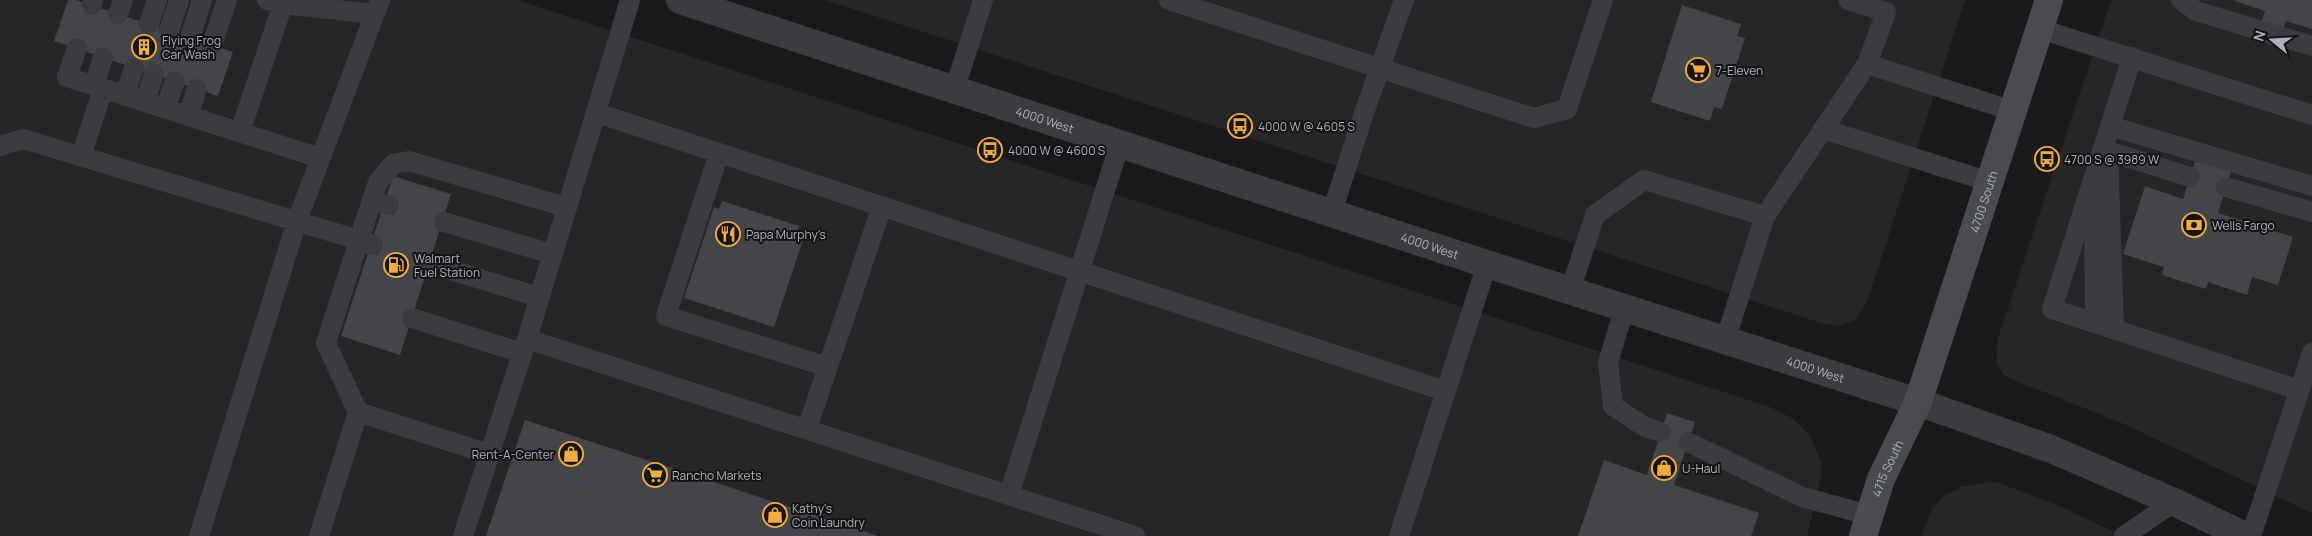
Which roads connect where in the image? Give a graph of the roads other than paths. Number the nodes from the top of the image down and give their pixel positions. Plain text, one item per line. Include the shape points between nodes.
1 (157, 0) edge
2 (179, 0) edge
3 (202, 0) edge
4 (227, 0) edge
5 (630, 0) edge
6 (680, 0) edge
7 (983, 0) edge
8 (1169, 0) edge
9 (1404, 0) edge
10 (1603, 0) edge
11 (1848, 0) edge
12 (2049, 0) edge
13 (2181, 0) edge
14 (275, 2) edge
15 (1888, 6) edge
16 (377, 7) edge
17 (149, 24) dead end
18 (2040, 28) junction
19 (169, 31) dead end
20 (190, 38) dead end
21 (212, 45) dead end
22 (2312, 46) edge
23 (77, 48) dead end
24 (103, 57) dead end
25 (2132, 58) junction
26 (1867, 64) junction
27 (134, 68) dead end
28 (1381, 69) junction
29 (154, 74) dead end
30 (175, 81) dead end
31 (98, 87) junction
32 (197, 89) dead end
33 (954, 91) junction
34 (124, 96) junction
35 (145, 102) junction
36 (166, 108) junction
37 (2014, 111) junction
38 (597, 113) junction
39 (2312, 115) edge
40 (188, 116) junction
41 (1823, 129) junction
42 (240, 132) junction
43 (2108, 137) junction
44 (1120, 143) junction
45 (0, 146) edge
46 (719, 153) junction
47 (81, 156) junction
48 (320, 158) junction
49 (2094, 175) junction
50 (2190, 177) dead end
51 (1990, 182) junction
52 (2312, 186) edge
53 (2226, 187) dead end
54 (882, 206) junction
55 (566, 207) junction
56 (1332, 212) junction
57 (2312, 212) edge
58 (1765, 216) junction
59 (297, 221) junction
60 (444, 222) dead end
61 (366, 243) junction
62 (552, 254) junction
63 (428, 263) dead end
64 (1486, 264) junction
65 (1079, 271) junction
66 (1570, 291) junction
67 (539, 297) junction
68 (1624, 309) junction
69 (412, 318) dead end
70 (2094, 323) junction
71 (2114, 329) junction
72 (1725, 341) junction
73 (524, 346) junction
74 (2312, 353) edge
75 (828, 367) junction
76 (2299, 390) junction
77 (1445, 391) junction
78 (1918, 402) junction
79 (358, 412) junction
80 (807, 429) junction
81 (1661, 432) dead end
82 (1688, 442) dead end
83 (489, 454) junction
84 (1009, 495) junction
85 (2174, 502) junction
86 (1866, 526) edge
87 (199, 536) edge
88 (318, 536) edge
89 (463, 536) edge
90 (1135, 536) edge
91 (1399, 536) edge
92 (2124, 536) edge
93 (2245, 536) edge
94 (2251, 536) edge

1 - 17 lane
2 - 19 lane
3 - 20 lane
4 - 21 lane
5 - 38 lane
6 - 33 street, 4000 West
7 - 33 lane
8 - 28 lane
9 - 28 lane
10 - 28 lane via 1567,109 1534,118
11 - 15 lane
12 - 18 main road, 4700 South
13 - 22 lane via 2196,10
14 - 16 lane
14 - 42 lane
15 - 26 lane
16 - 48 lane
18 - 25 lane
18 - 37 main road, 4700 South
23 - 31 lane via 67,77
24 - 31 lane
25 - 39 lane
25 - 43 lane
26 - 37 lane
26 - 41 lane
27 - 34 lane
28 - 56 lane
29 - 35 lane
30 - 36 lane
31 - 34 lane
31 - 47 lane
32 - 40 lane
33 - 44 street, 4000 West
34 - 35 lane
35 - 36 lane
36 - 40 lane
37 - 51 main road, 4700 South
38 - 46 lane
38 - 55 lane
40 - 42 lane
41 - 51 lane
41 - 58 lane
42 - 48 lane
43 - 49 lane
43 - 50 lane
43 - 52 lane
43 - 71 lane
44 - 56 street, 4000 West
44 - 65 lane
45 - 47 lane via 23,139
46 - 54 lane
46 - 75 lane via 666,316
47 - 59 lane
48 - 59 lane
49 - 70 lane
49 - 70 lane via 2052,309
51 - 78 main road, 4700 South
53 - 57 lane
54 - 65 lane
54 - 75 lane
55 - 61 lane via 409,161 393,164 378,182 381,202
55 - 62 lane
56 - 64 street, 4000 West
58 - 66 lane via 1644,180 1595,215
58 - 72 lane
59 - 61 lane
59 - 87 lane
60 - 62 lane
61 - 79 lane via 348,299 326,342
62 - 67 lane
63 - 67 lane
64 - 66 street, 4000 West
64 - 77 lane
65 - 77 lane
65 - 84 lane
66 - 68 street, 4000 West
67 - 73 lane
68 - 72 street, 4000 West
68 - 81 lane via 1608,363 1613,406 1645,427
69 - 73 lane
70 - 71 lane
71 - 76 lane
72 - 78 street, 4000 West
73 - 80 lane
73 - 83 lane
74 - 76 lane
75 - 80 lane
76 - 94 lane
77 - 91 lane
78 - 85 street, 4000 West via 2051,449
78 - 86 main road, 4715 South via 1881,479
79 - 83 lane
79 - 88 lane
80 - 84 lane
82 - 86 lane
83 - 89 lane
84 - 90 lane
85 - 92 lane
85 - 93 street, 4000 West

